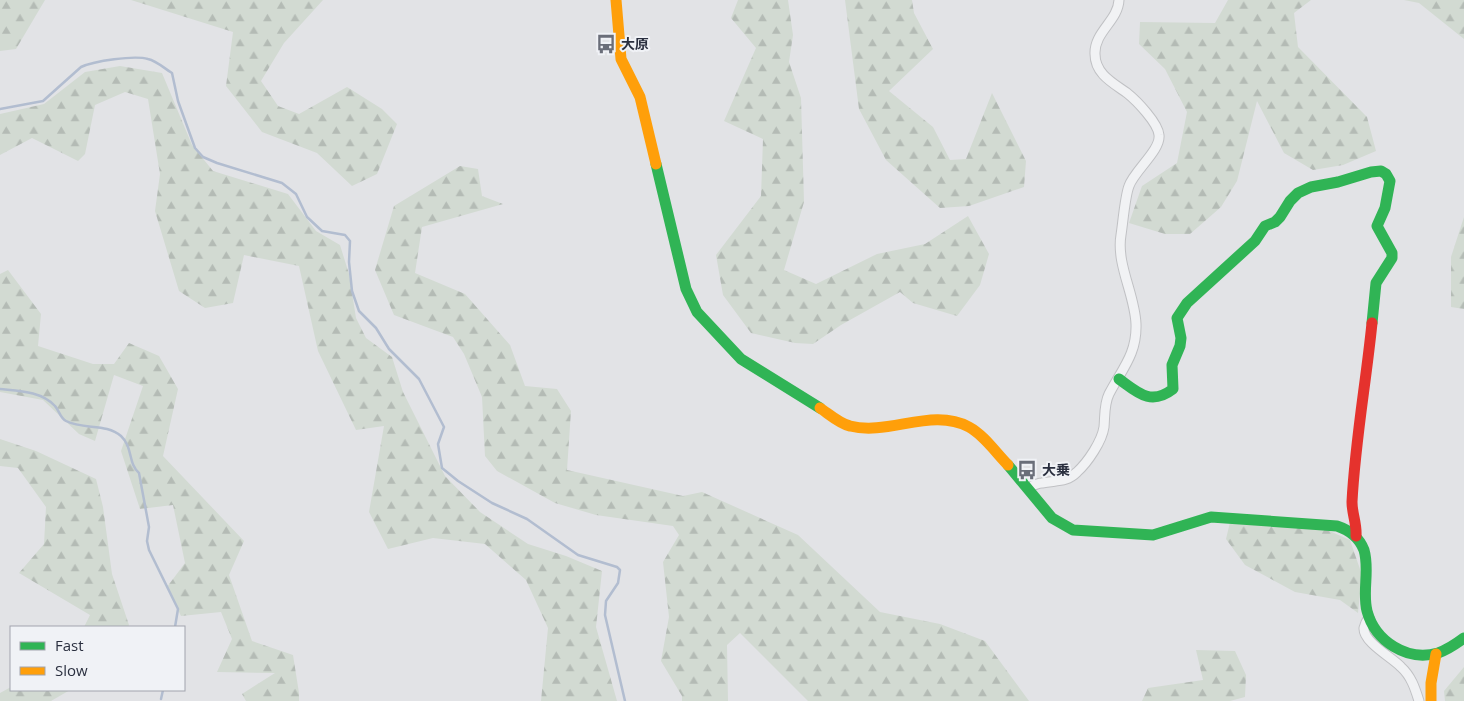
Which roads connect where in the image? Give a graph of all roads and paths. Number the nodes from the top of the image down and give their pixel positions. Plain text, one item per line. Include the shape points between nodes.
1 (616, 0) edge
2 (1119, 0) edge
3 (1118, 379) junction
4 (1028, 488) junction
5 (1356, 536) junction
6 (1369, 617) junction
7 (1464, 638) edge
8 (1436, 654) junction
9 (1419, 701) edge
10 (1432, 701) edge

1 - 4 street via 621,60 640,97 686,289 697,312 745,362 842,423 858,428 937,420 960,423 983,438
2 - 3 street via 1118,9 1098,39 1095,58 1106,78 1130,96 1156,124 1160,138 1129,186 1120,237 1136,322 1132,354
3 - 4 street via 1108,395 1102,437 1078,472 1068,479
3 - 5 street via 1141,396 1166,396 1173,389 1171,366 1180,348 1181,330 1177,318 1187,303 1255,241 1265,226 1275,222 1298,193 1371,172 1386,174 1390,181 1386,208 1377,226 1392,258 1376,283 1352,505
4 - 5 street via 1052,518 1073,530 1152,535 1195,521 1224,517 1332,524 1346,528
5 - 6 street via 1363,546 1365,600
6 - 8 street via 1380,637 1396,649 1417,655
6 - 9 street via 1365,633 1405,672
7 - 8 street
8 - 10 street via 1431,683

